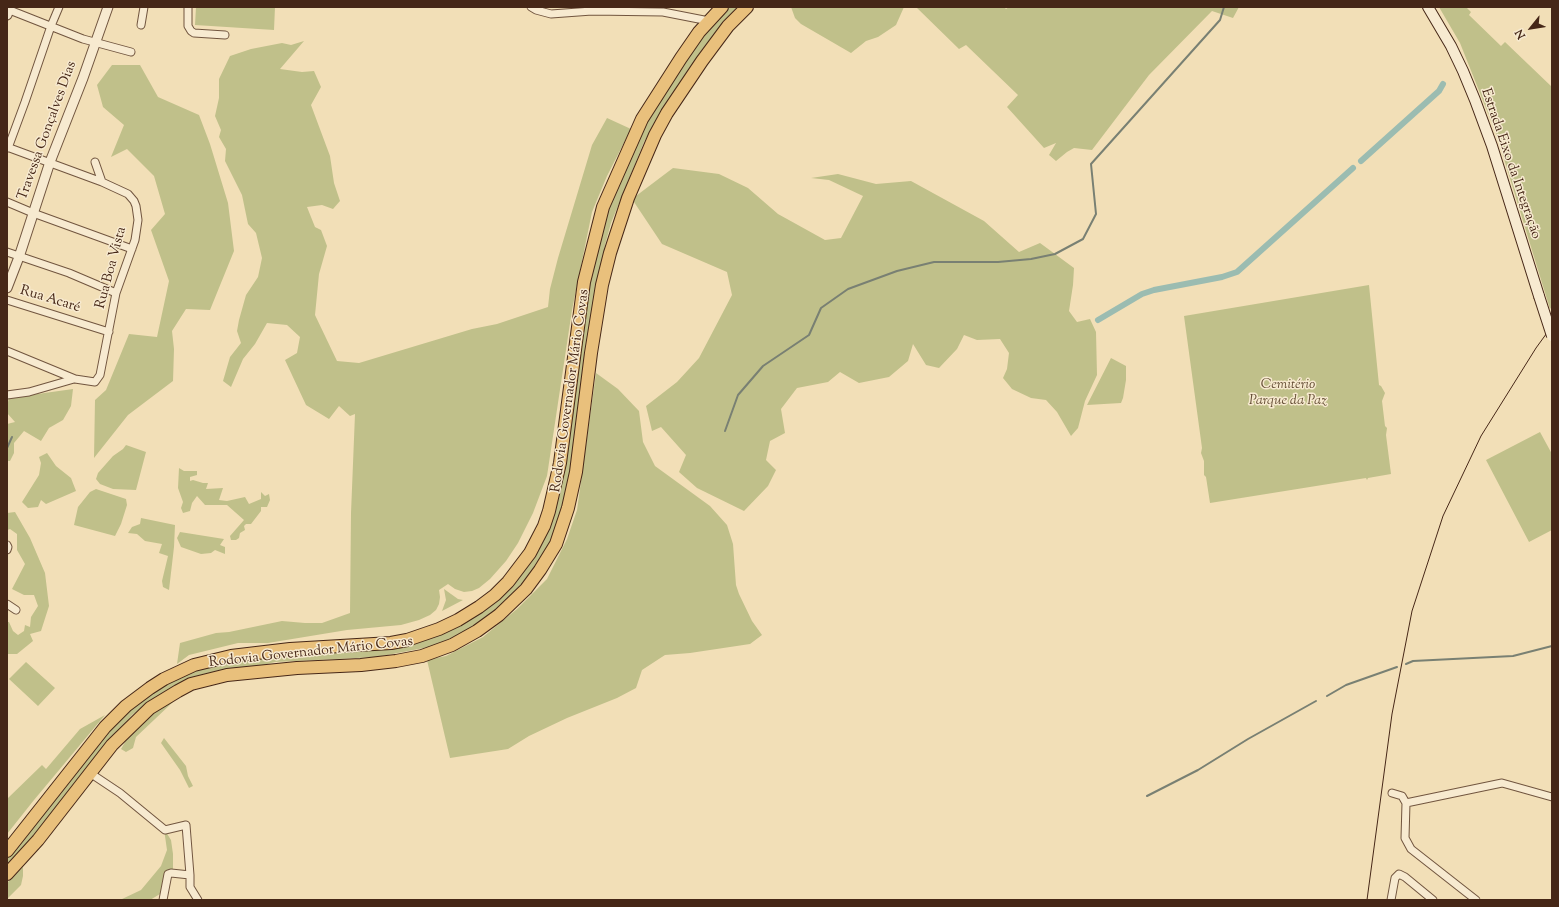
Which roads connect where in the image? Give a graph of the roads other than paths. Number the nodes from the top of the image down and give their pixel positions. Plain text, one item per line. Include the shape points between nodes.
1 (59, 7) edge
2 (108, 7) edge
3 (144, 7) edge
4 (188, 7) edge
5 (531, 7) edge
6 (747, 7) edge
7 (1428, 7) edge
8 (718, 8) edge
9 (8, 10) edge
10 (709, 21) junction
11 (141, 25) dead end
12 (51, 26) junction
13 (226, 35) dead end
14 (96, 42) junction
15 (132, 52) dead end
16 (7, 147) edge
17 (50, 162) junction
18 (95, 162) dead end
19 (102, 182) junction
20 (7, 202) edge
21 (33, 213) junction
22 (132, 249) junction
23 (7, 252) edge
24 (19, 257) junction
25 (7, 288) edge
26 (116, 292) junction
27 (7, 300) edge
28 (109, 332) junction
29 (1552, 336) edge
30 (7, 351) edge
31 (75, 379) junction
32 (7, 395) edge
33 (7, 545) edge
34 (7, 550) edge
35 (7, 604) edge
36 (16, 610) dead end
37 (90, 773) junction
38 (1392, 793) dead end
39 (1552, 797) edge
40 (1406, 803) junction
41 (7, 851) edge
42 (7, 874) edge
43 (190, 875) junction
44 (163, 900) edge
45 (198, 900) edge
46 (1391, 900) edge
47 (1433, 900) edge
48 (1476, 900) edge

1 - 12 street
2 - 14 street, Travessa Gonçalves Dias
3 - 11 street
4 - 13 street via 188,26 191,31
5 - 10 street via 551,14 592,11 663,12
6 - 37 highway, Rodovia Governador Mário Covas via 728,26 667,113 628,198 602,285 576,472 568,508 556,544 526,590 477,632 422,656 361,665 239,674 191,684 165,698 140,717 112,745
7 - 29 main road, Estrada Eixo da Integração, bridge via 1451,46 1475,100
8 - 10 highway, Rodovia Governador Mário Covas
9 - 12 street
10 - 41 highway, Rodovia Governador Mário Covas via 681,58 642,119 603,207 584,282 560,463 549,511 530,553 508,582 479,607 458,620 407,640 231,656 194,666 164,679 126,706 105,727
12 - 14 street
12 - 16 street
14 - 15 street
14 - 17 street, Travessa Gonçalves Dias
16 - 17 street, Rua Boa Vista
17 - 19 street, Rua Boa Vista
17 - 21 street, Travessa Gonçalves Dias
18 - 19 street
19 - 22 street, Rua Boa Vista via 128,194 134,201 138,220
20 - 21 street
21 - 22 street
21 - 24 street, Travessa Gonçalves Dias
22 - 26 street, Rua Boa Vista
23 - 24 street
24 - 25 street, Travessa Gonçalves Dias
24 - 26 street
26 - 28 street, Rua Boa Vista
27 - 28 street, Rua Acaré
28 - 31 street, Rua Boa Vista via 100,375 95,382
30 - 31 street
31 - 32 street via 29,392
33 - 34 street
35 - 36 street
37 - 42 highway, Rodovia Governador Mário Covas via 38,840
37 - 43 street via 120,793 165,830 186,825
38 - 40 street via 1402,796
39 - 40 street via 1502,783
40 - 48 street via 1405,838 1411,849
43 - 44 street via 168,874
43 - 45 street via 190,887
46 - 47 street via 1393,883 1398,874

